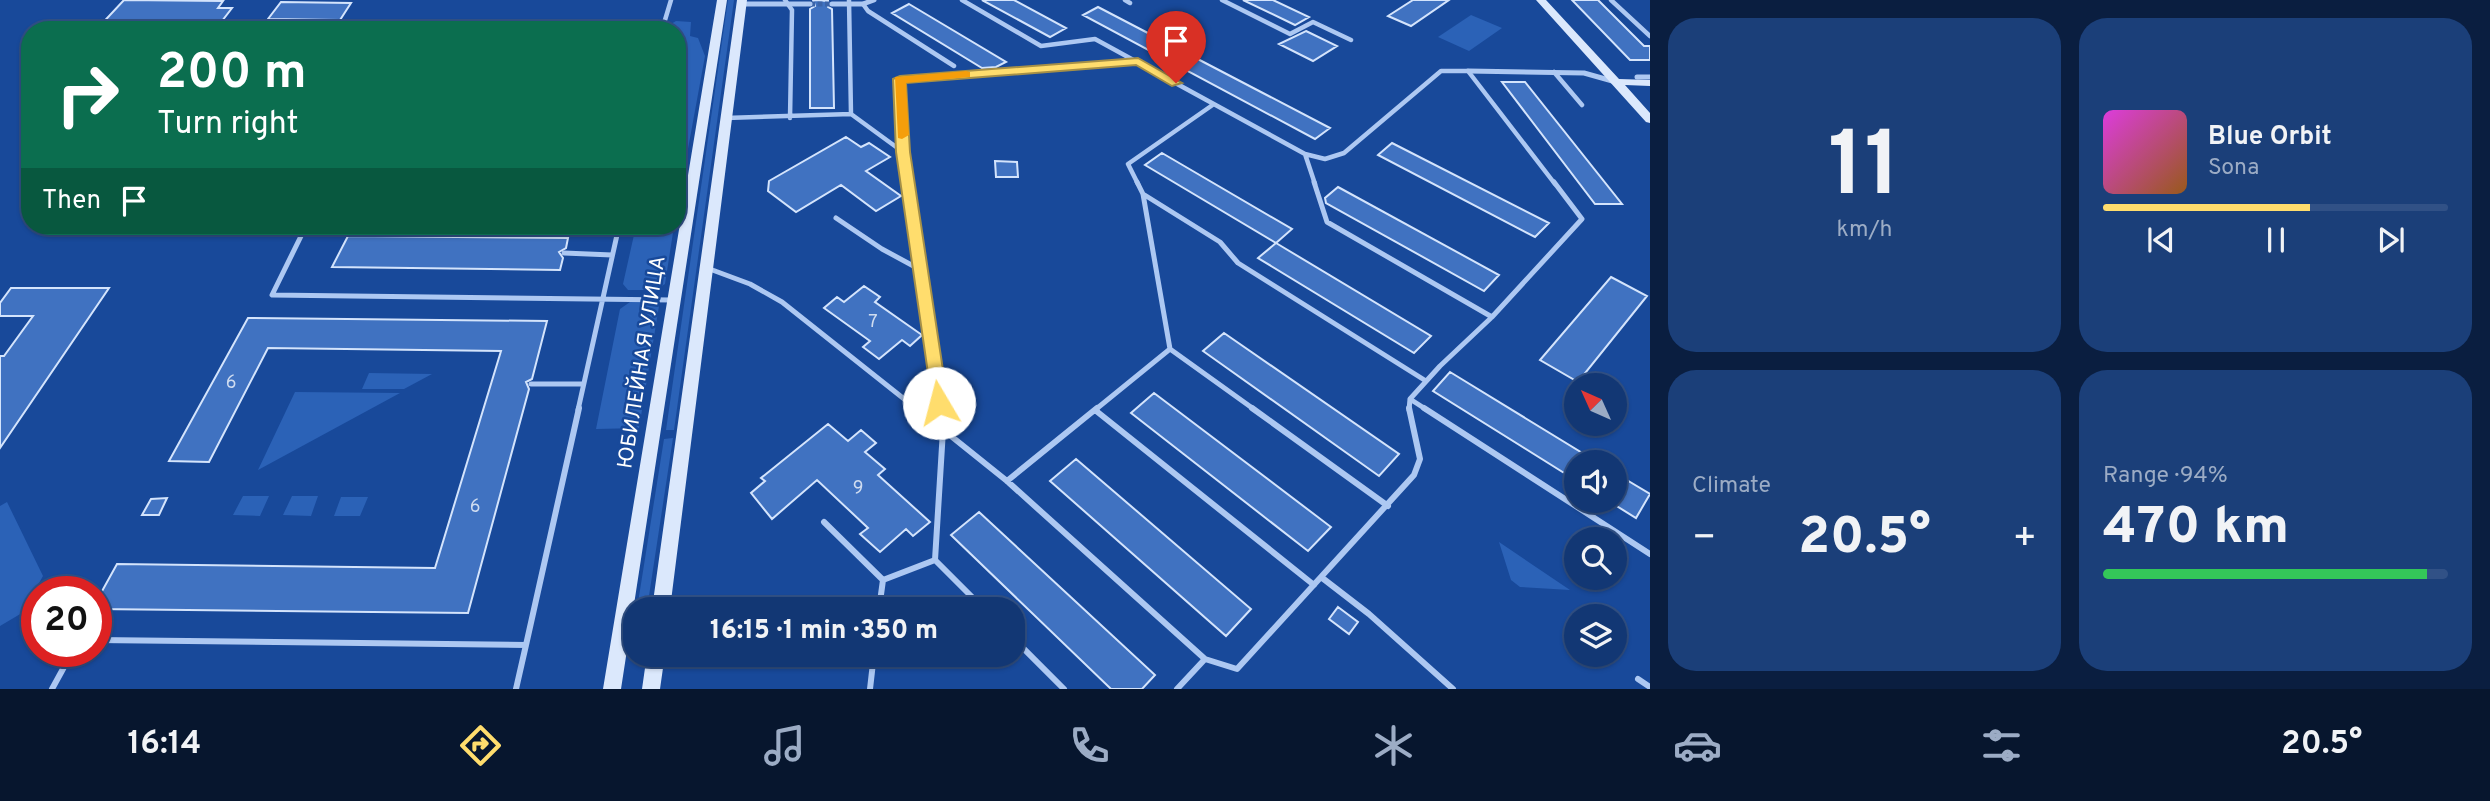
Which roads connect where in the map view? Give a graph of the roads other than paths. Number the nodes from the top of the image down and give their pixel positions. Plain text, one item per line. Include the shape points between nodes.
1 (671, 0) edge
2 (722, 0) edge
3 (874, 0) edge
4 (962, 0) edge
5 (1222, 0) edge
6 (1541, 0) edge
7 (1611, 0) edge
8 (741, 2) edge
9 (786, 2) edge
10 (849, 2) edge
11 (810, 4) dead end
12 (832, 4) dead end
13 (863, 4) junction
14 (665, 21) edge
15 (1650, 36) edge
16 (1351, 40) dead end
17 (1138, 62) junction
18 (954, 66) dead end
19 (1468, 71) junction
20 (1554, 72) junction
21 (1637, 77) dead end
22 (1650, 77) edge
23 (1616, 82) junction
24 (1650, 83) edge
25 (1214, 104) junction
26 (1582, 105) dead end
27 (851, 114) junction
28 (726, 118) junction
29 (789, 118) junction
30 (1650, 120) edge
31 (903, 152) junction
32 (1305, 154) junction
33 (1143, 194) junction
34 (836, 218) dead end
35 (686, 220) edge
36 (302, 235) edge
37 (617, 235) edge
38 (684, 235) edge
39 (564, 253) dead end
40 (612, 255) junction
41 (705, 267) junction
42 (919, 269) junction
43 (602, 299) junction
44 (673, 300) junction
45 (1492, 317) junction
46 (1170, 349) junction
47 (1426, 381) junction
48 (531, 384) dead end
49 (583, 384) junction
50 (1410, 399) junction
51 (1095, 410) junction
52 (943, 430) junction
53 (1007, 481) junction
54 (1388, 506) junction
55 (824, 522) dead end
56 (1650, 554) edge
57 (935, 560) junction
58 (1321, 577) junction
59 (883, 580) junction
60 (1314, 585) junction
61 (663, 597) edge
62 (881, 597) edge
63 (972, 597) edge
64 (112, 640) edge
65 (526, 645) junction
66 (1025, 650) edge
67 (1205, 659) junction
68 (64, 667) edge
69 (654, 667) edge
70 (873, 667) edge
71 (1638, 679) dead end
72 (1650, 687) edge
73 (52, 689) edge
74 (516, 689) edge
75 (612, 689) edge
76 (651, 689) edge
77 (870, 689) edge
78 (1064, 689) edge
79 (1177, 689) edge
80 (1453, 689) edge

1 - 14 lane
2 - 35 main road, ЮБИЛЕЙНАЯ УЛИЦА
3 - 13 street
4 - 17 lane via 1041,46 1096,38
5 - 16 lane via 1290,34 1313,22
6 - 23 main road
7 - 15 lane
8 - 9 street
8 - 28 main road
9 - 11 street
9 - 29 lane via 792,10
10 - 12 street
10 - 13 street
10 - 27 lane
13 - 18 lane
17 - 25 lane
17 - 31 lane via 900,79
19 - 20 street
19 - 32 lane via 1441,71 1344,153 1325,159
19 - 45 lane via 1581,219
20 - 23 street via 1584,73
20 - 26 lane
21 - 22 street
23 - 24 main road
23 - 30 main road
25 - 32 lane
25 - 33 lane via 1128,164
27 - 29 lane
27 - 31 lane
28 - 29 lane
28 - 41 main road
31 - 42 lane
32 - 45 lane via 1327,222
33 - 46 lane
33 - 47 lane via 1220,242 1238,263
34 - 42 lane
36 - 43 lane via 272,295
37 - 40 lane
38 - 44 main road, ЮБИЛЕЙНАЯ УЛИЦА
39 - 40 lane
40 - 43 lane
41 - 52 lane via 782,302
41 - 61 main road
42 - 52 lane
43 - 44 lane
43 - 49 lane
44 - 75 main road, ЮБИЛЕЙНАЯ УЛИЦА
45 - 47 lane
46 - 51 lane
46 - 54 lane
47 - 50 lane
48 - 49 lane
49 - 65 lane
50 - 54 lane via 1420,459 1414,475
50 - 56 lane
51 - 53 lane
51 - 60 lane
52 - 53 lane
52 - 57 lane
53 - 67 lane
54 - 58 lane
55 - 59 lane
57 - 59 lane
57 - 63 lane
58 - 60 lane
58 - 80 lane
59 - 62 lane
60 - 67 lane via 1237,669
64 - 65 lane
65 - 74 lane
66 - 78 lane
67 - 79 lane
68 - 73 lane
69 - 76 main road
70 - 77 lane
71 - 72 lane

